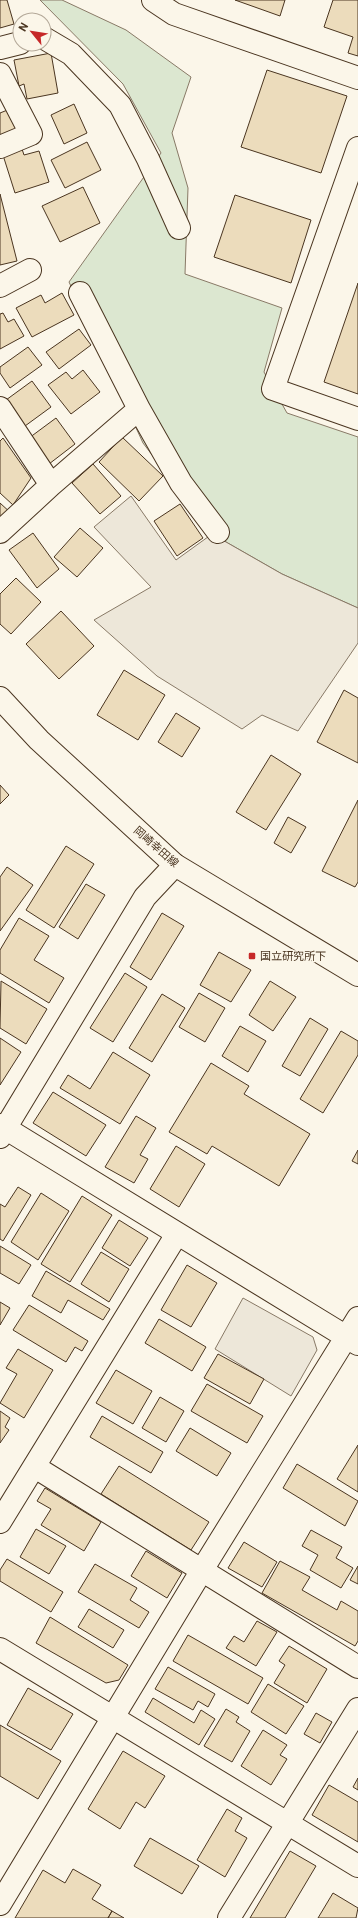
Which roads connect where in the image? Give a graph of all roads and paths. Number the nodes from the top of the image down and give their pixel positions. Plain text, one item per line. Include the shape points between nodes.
1 (153, 0) edge
2 (52, 43) edge
3 (12, 45) edge
4 (0, 48) edge
5 (0, 74) edge
6 (358, 78) edge
7 (0, 148) edge
8 (358, 148) edge
9 (179, 228) dead end
10 (30, 270) dead end
11 (0, 286) edge
12 (80, 293) dead end
13 (0, 408) edge
14 (139, 409) junction
15 (358, 419) edge
16 (51, 485) junction
17 (0, 532) edge
18 (218, 532) dead end
19 (0, 698) edge
20 (175, 865) junction
21 (358, 975) edge
22 (2, 1130) edge
23 (177, 1234) junction
24 (358, 1318) edge
25 (352, 1340) edge
26 (35, 1467) junction
27 (0, 1522) edge
28 (202, 1570) junction
29 (0, 1649) edge
30 (358, 1667) edge
31 (358, 1709) edge
32 (113, 1718) junction
33 (286, 1823) junction
34 (358, 1866) edge
35 (0, 1904) edge
36 (229, 1918) edge

1 - 6 street via 174,14
2 - 9 street via 71,54 120,105
3 - 4 street
5 - 7 street via 31,134
8 - 15 street via 273,389
10 - 11 street
12 - 14 street
13 - 16 street
14 - 16 street
14 - 18 street via 181,483
16 - 17 street
19 - 20 street, 岡崎幸田線 via 39,740
20 - 21 street, 岡崎幸田線
20 - 22 street via 145,897
22 - 23 street
23 - 25 street
23 - 26 street
24 - 25 street
25 - 28 street
26 - 27 street
26 - 28 street
28 - 30 street
28 - 32 street
29 - 32 street
31 - 33 street
32 - 33 street
32 - 35 street
33 - 34 street
33 - 36 street

